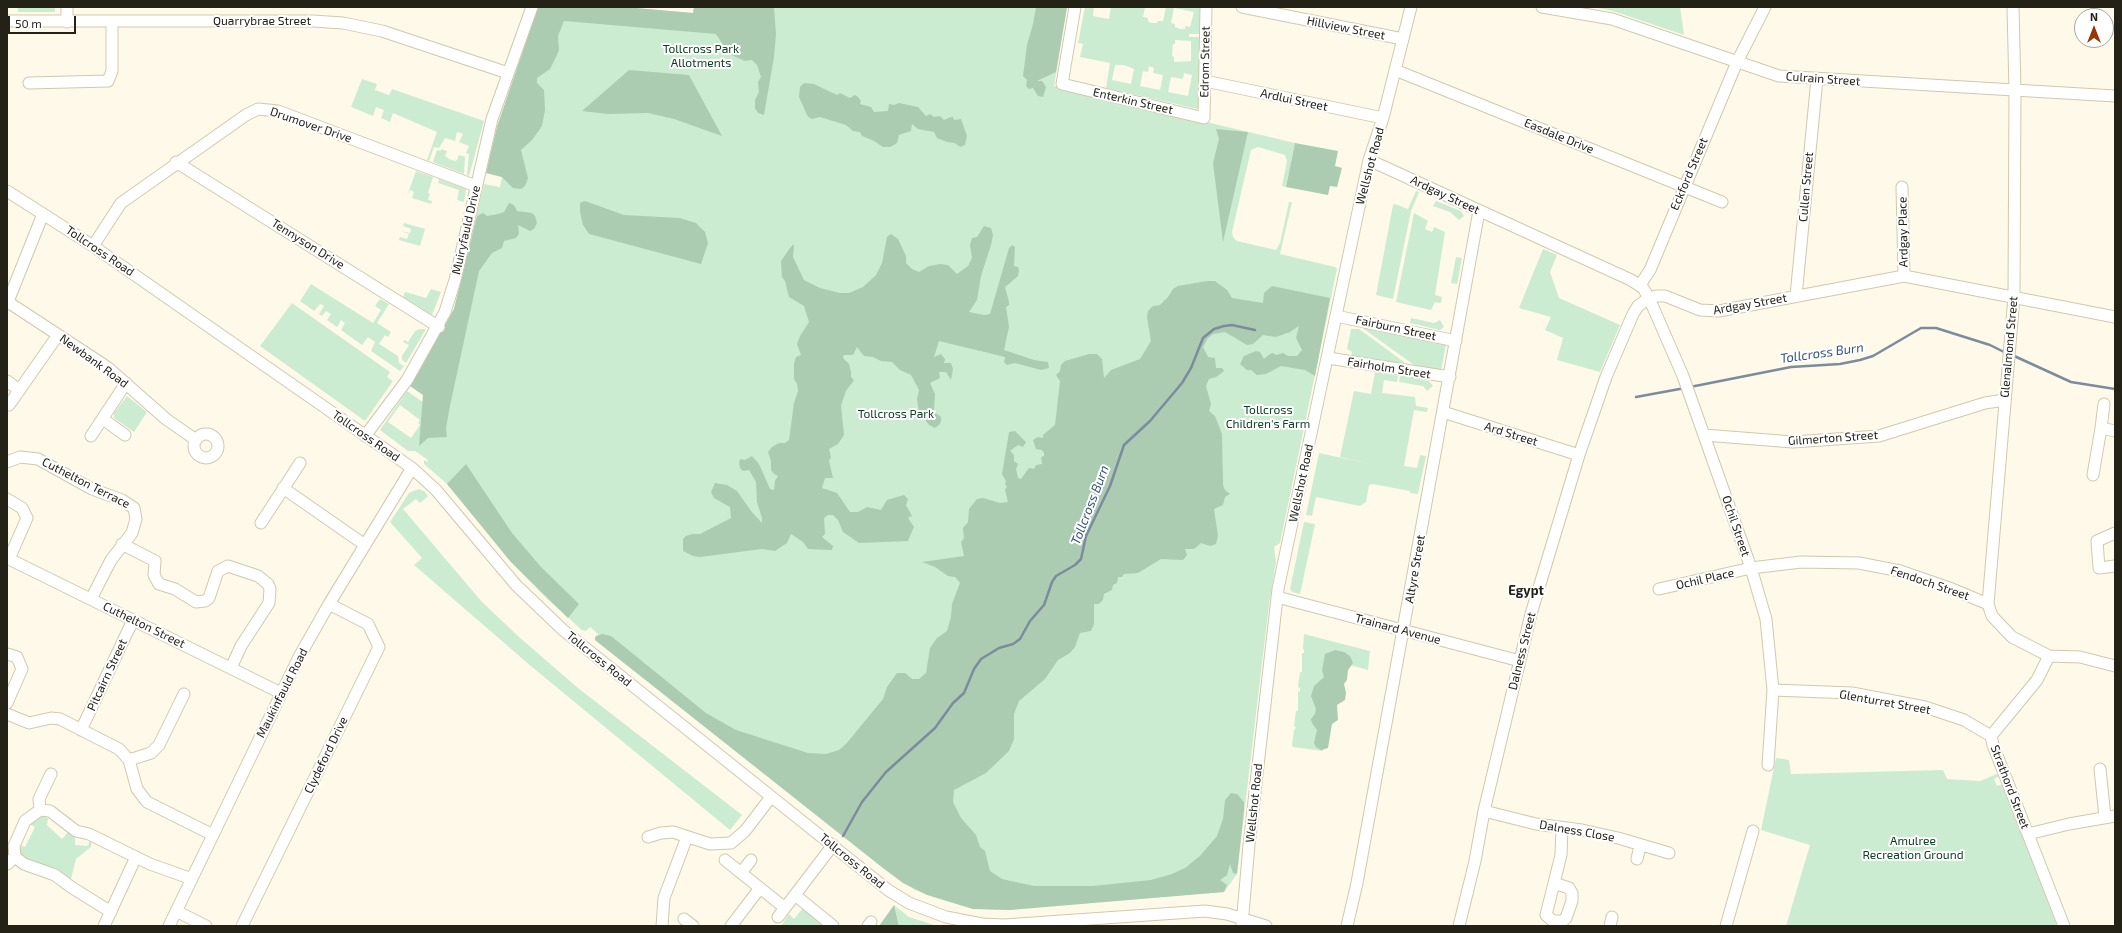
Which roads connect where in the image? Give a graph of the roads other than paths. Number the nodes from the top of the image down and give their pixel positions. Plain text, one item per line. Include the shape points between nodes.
1 (67, 7) edge
2 (532, 7) edge
3 (1075, 7) edge
4 (1206, 7) edge
5 (1242, 7) edge
6 (1411, 7) edge
7 (1542, 7) edge
8 (1765, 7) edge
9 (2013, 7) edge
10 (7, 22) edge
11 (67, 22) junction
12 (112, 22) junction
13 (1403, 39) junction
14 (1737, 62) junction
15 (1395, 70) junction
16 (508, 73) junction
17 (1817, 79) junction
18 (1205, 81) junction
19 (29, 83) dead end
20 (2015, 91) junction
21 (2115, 96) edge
22 (1204, 118) joint
23 (1383, 118) junction
24 (1369, 160) junction
25 (176, 162) junction
26 (476, 186) junction
27 (1684, 186) junction
28 (1902, 188) dead end
29 (7, 191) edge
30 (1722, 202) dead end
31 (1479, 211) junction
32 (44, 214) junction
33 (93, 246) junction
34 (1904, 276) junction
35 (1640, 285) junction
36 (1796, 296) junction
37 (2014, 297) junction
38 (1649, 298) junction
39 (8, 303) edge
40 (1336, 316) junction
41 (2115, 317) edge
42 (439, 327) junction
43 (58, 335) junction
44 (1456, 341) junction
45 (1328, 358) junction
46 (1450, 377) junction
47 (7, 381) edge
48 (126, 383) junction
49 (19, 390) junction
50 (2005, 400) junction
51 (2104, 404) dead end
52 (9, 405) dead end
53 (1443, 412) junction
54 (103, 419) junction
55 (2101, 428) junction
56 (2115, 431) edge
57 (125, 435) dead end
58 (1704, 435) junction
59 (92, 436) dead end
60 (365, 436) junction
61 (196, 440) dead end
62 (1579, 455) junction
63 (7, 462) edge
64 (300, 463) dead end
65 (412, 468) junction
66 (2093, 475) dead end
67 (283, 488) junction
68 (7, 499) edge
69 (261, 522) dead end
70 (2115, 533) edge
71 (122, 544) junction
72 (365, 545) junction
73 (8, 559) edge
74 (2115, 566) edge
75 (1751, 568) junction
76 (1659, 589) dead end
77 (1277, 598) junction
78 (91, 599) junction
79 (329, 604) junction
80 (1988, 604) junction
81 (133, 620) junction
82 (1404, 630) junction
83 (7, 654) edge
84 (2049, 656) junction
85 (1520, 661) junction
86 (2115, 666) edge
87 (231, 668) junction
88 (1773, 690) junction
89 (281, 693) junction
90 (184, 694) dead end
91 (7, 702) edge
92 (7, 714) edge
93 (81, 730) junction
94 (1991, 736) junction
95 (129, 760) junction
96 (1768, 765) dead end
97 (2100, 769) dead end
98 (51, 774) dead end
99 (771, 797) junction
100 (40, 810) junction
101 (1484, 811) junction
102 (2110, 817) edge
103 (1562, 828) junction
104 (1753, 831) dead end
105 (2028, 834) junction
106 (213, 835) junction
107 (648, 837) dead end
108 (687, 837) junction
109 (833, 845) junction
110 (1640, 846) junction
111 (1669, 853) dead end
112 (136, 857) junction
113 (1637, 859) dead end
114 (11, 860) edge
115 (725, 860) dead end
116 (751, 860) dead end
117 (741, 873) junction
118 (192, 879) junction
119 (1554, 883) dead end
120 (760, 888) junction
121 (795, 895) junction
122 (176, 911) junction
123 (111, 912) junction
124 (1243, 922) edge
125 (1004, 925) edge
126 (104, 926) edge
127 (169, 926) edge
128 (206, 926) edge
129 (242, 926) edge
130 (662, 926) edge
131 (731, 926) edge
132 (833, 926) edge
133 (1266, 926) edge
134 (1347, 926) edge
135 (1459, 926) edge
136 (1726, 926) edge
137 (2064, 926) edge

1 - 11 street
2 - 16 street, Muiryfauld Drive
3 - 22 street, Enterkin Street via 1062,84
4 - 18 street, Edrom Street
5 - 13 street, Hillview Street
6 - 13 street, Wellshot Road
7 - 14 street, Culrain Street via 1612,19
8 - 14 street, Eckford Street
9 - 20 street, Glenalmond Street
10 - 11 street, Quarrybrae Street
11 - 12 street, Quarrybrae Street
12 - 16 street, Quarrybrae Street via 344,23 382,31
12 - 19 street via 112,71 108,81
13 - 15 street, Wellshot Road
14 - 17 street, Culrain Street via 1779,76
14 - 27 street, Eckford Street
15 - 23 street, Wellshot Road
15 - 27 street, Easdale Drive
16 - 26 street, Muiryfauld Drive via 492,119
17 - 20 street, Culrain Street
17 - 36 street, Cullen Street
18 - 22 street, Edrom Street
18 - 23 street, Ardlui Street
20 - 21 street, Culrain Street
20 - 37 street, Glenalmond Street
23 - 24 street, Wellshot Road
24 - 31 street, Ardgay Street
24 - 40 street, Wellshot Road
25 - 26 street, Drumover Drive via 246,114 264,109 278,111
25 - 33 street, Drumover Drive via 121,203
25 - 42 street, Tennyson Drive
26 - 42 street, Muiryfauld Drive via 454,286
27 - 30 street, Easdale Drive
27 - 35 street, Eckford Street via 1650,270
28 - 34 street, Ardgay Place
29 - 32 street, Tollcross Road
31 - 35 street, Ardgay Street
31 - 44 street, Altyre Street
32 - 33 street, Tollcross Road
32 - 39 street
33 - 60 street, Tollcross Road
34 - 36 street, Ardgay Street
34 - 37 street, Ardgay Street
35 - 38 street
36 - 38 street, Ardgay Street via 1707,312 1665,296
37 - 41 street, Ardgay Street
37 - 50 street, Glenalmond Street
38 - 58 street, Ochil Street via 1683,376
38 - 62 street, Dalness Street via 1638,306 1633,314 1598,397
39 - 43 street, Newbank Road
40 - 44 street, Fairburn Street
40 - 45 street, Wellshot Road
42 - 60 street, Muiryfauld Drive via 407,380
43 - 48 street, Newbank Road via 107,367
43 - 49 street
44 - 46 street, Altyre Street
45 - 46 street, Fairholm Street
45 - 77 street, Wellshot Road
46 - 53 street, Altyre Street
47 - 49 street
48 - 54 street
48 - 61 street, Newbank Road via 162,416
49 - 52 street
50 - 58 street, Gilmerton Street via 1985,403 1878,436 1793,442
50 - 80 street, Glenalmond Street
51 - 55 street
53 - 62 street, Ard Street
53 - 82 street, Altyre Street
54 - 57 street
54 - 59 street
55 - 56 street
55 - 66 street
58 - 75 street, Ochil Street
60 - 65 street, Tollcross Road
62 - 85 street, Dalness Street via 1531,614
63 - 71 street, Cuthelton Terrace via 20,457 38,459 92,489 130,504 136,513 135,526
64 - 67 street
65 - 72 street, Maukinfauld Road
65 - 99 street, Tollcross Road via 436,490 503,570 545,614
67 - 69 street
67 - 72 street
68 - 73 street via 22,508 27,518
70 - 74 street via 2097,541 2099,568
71 - 78 street, Cuthelton Terrace via 110,560
71 - 87 street via 155,561 154,576 159,584 174,589 196,602 209,598 218,571 228,566 258,576 268,584 271,596 269,603 241,646
72 - 79 street, Maukinfauld Road
73 - 78 street, Cuthelton Street
75 - 76 street, Ochil Place
75 - 80 street, Fendoch Street via 1801,562 1859,563 1900,571
75 - 88 street, Ochil Street via 1766,619
77 - 82 street, Trainard Avenue
77 - 124 street, Wellshot Road via 1249,845
78 - 81 street, Cuthelton Street
79 - 89 street, Maukinfauld Road
79 - 129 street, Clydeford Drive via 368,624 379,647
80 - 84 street via 1992,616 2012,637
81 - 87 street, Cuthelton Street
81 - 93 street, Pitcairn Street
82 - 85 street, Trainard Avenue
82 - 134 street, Altyre Street
83 - 91 street via 17,657 22,669
84 - 86 street via 2080,657
84 - 94 street, Strathord Street via 2037,680
85 - 101 street, Dalness Street
87 - 89 street, Cuthelton Street
88 - 94 street, Glenturret Street via 1852,693 1925,707 1964,720
88 - 96 street, Ochil Street
89 - 106 street, Maukinfauld Road
90 - 95 street via 159,745 151,753
92 - 93 street via 29,723 56,718
93 - 95 street via 119,749
94 - 105 street, Strathord Street
95 - 106 street via 138,789 147,802
97 - 102 street
98 - 100 street via 39,799
99 - 108 street via 745,831 731,842 710,844
99 - 109 street, Tollcross Road
100 - 112 street via 50,811 76,831 89,834
100 - 114 street via 26,821 14,846
101 - 103 street, Dalness Close
101 - 135 street, Dalness Street
102 - 105 street
103 - 110 street, Dalness Close via 1618,838
103 - 119 street via 1561,855
104 - 136 street
105 - 137 street, Strathord Street
106 - 118 street, Maukinfauld Road
107 - 108 street via 661,832 673,832
108 - 130 street via 664,898
109 - 121 street
109 - 125 street, Tollcross Road via 908,903 959,921
110 - 111 street, Dalness Close
110 - 113 street
112 - 118 street
112 - 123 street
114 - 123 street via 55,875
115 - 117 street
116 - 117 street
117 - 120 street
118 - 122 street, Maukinfauld Road
120 - 121 street via 781,912
120 - 131 street
121 - 132 street
122 - 127 street, Maukinfauld Road
122 - 128 street
123 - 126 street
124 - 125 street, Tollcross Road via 1219,913 1199,911
124 - 133 street, Tollcross Road

